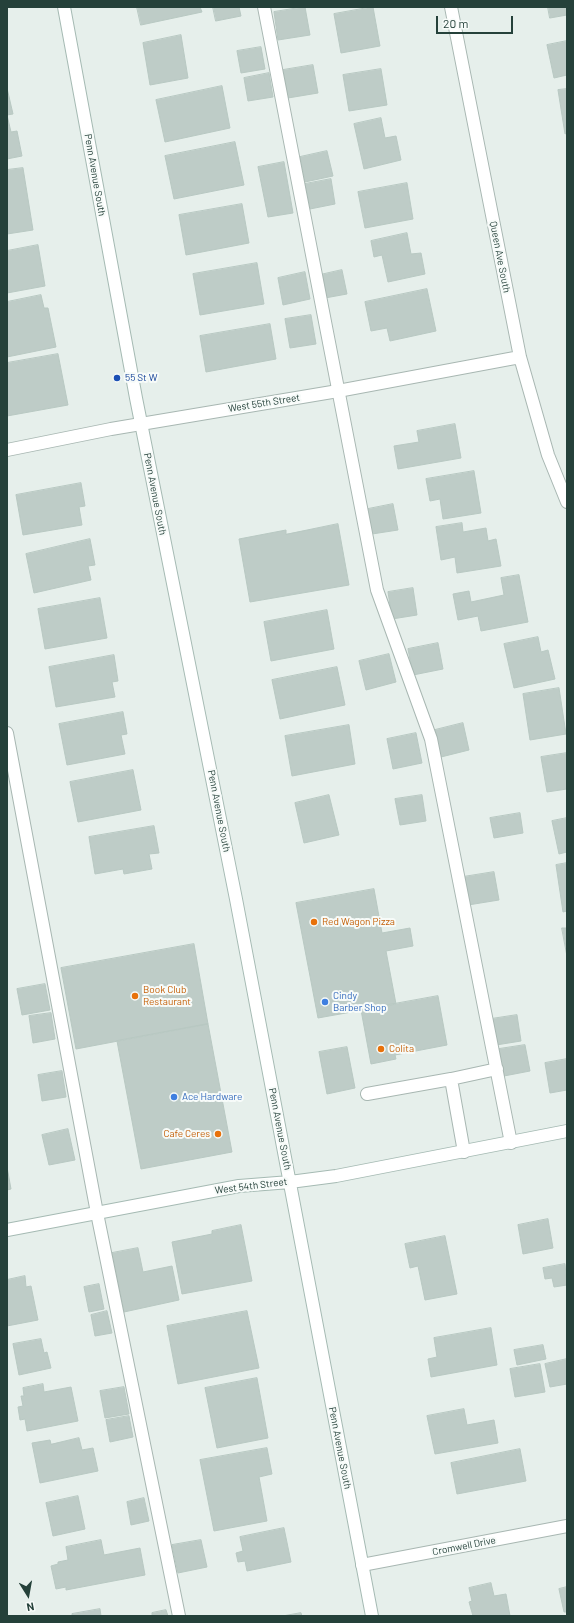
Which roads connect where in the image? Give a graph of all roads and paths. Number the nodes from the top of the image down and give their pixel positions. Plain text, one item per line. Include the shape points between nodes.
1 (64, 7) edge
2 (264, 7) edge
3 (451, 7) edge
4 (520, 358) junction
5 (338, 391) junction
6 (141, 424) junction
7 (7, 450) edge
8 (567, 502) edge
9 (7, 733) edge
10 (497, 1069) junction
11 (451, 1079) junction
12 (367, 1094) dead end
13 (567, 1131) edge
14 (511, 1143) junction
15 (464, 1152) junction
16 (290, 1182) junction
17 (97, 1213) junction
18 (7, 1230) edge
19 (567, 1526) edge
20 (362, 1565) junction
21 (179, 1616) edge
22 (372, 1616) edge

1 - 6 street, Penn Avenue South
2 - 5 street
3 - 4 street, Queen Ave South
4 - 5 street, West 55th Street
4 - 8 street, Queen Ave South via 548,454
5 - 6 street, West 55th Street
5 - 10 street via 377,590 431,739
6 - 7 street, West 55th Street
6 - 16 street, Penn Avenue South
9 - 17 street
10 - 11 street
10 - 14 street
11 - 12 street
11 - 15 street
13 - 14 street, West 54th Street
14 - 15 street, West 54th Street
15 - 16 street, West 54th Street
16 - 17 street, West 54th Street via 239,1186
16 - 20 street, Penn Avenue South
17 - 18 street, West 54th Street
17 - 21 street
19 - 20 street, Cromwell Drive
20 - 22 street, Penn Avenue South

